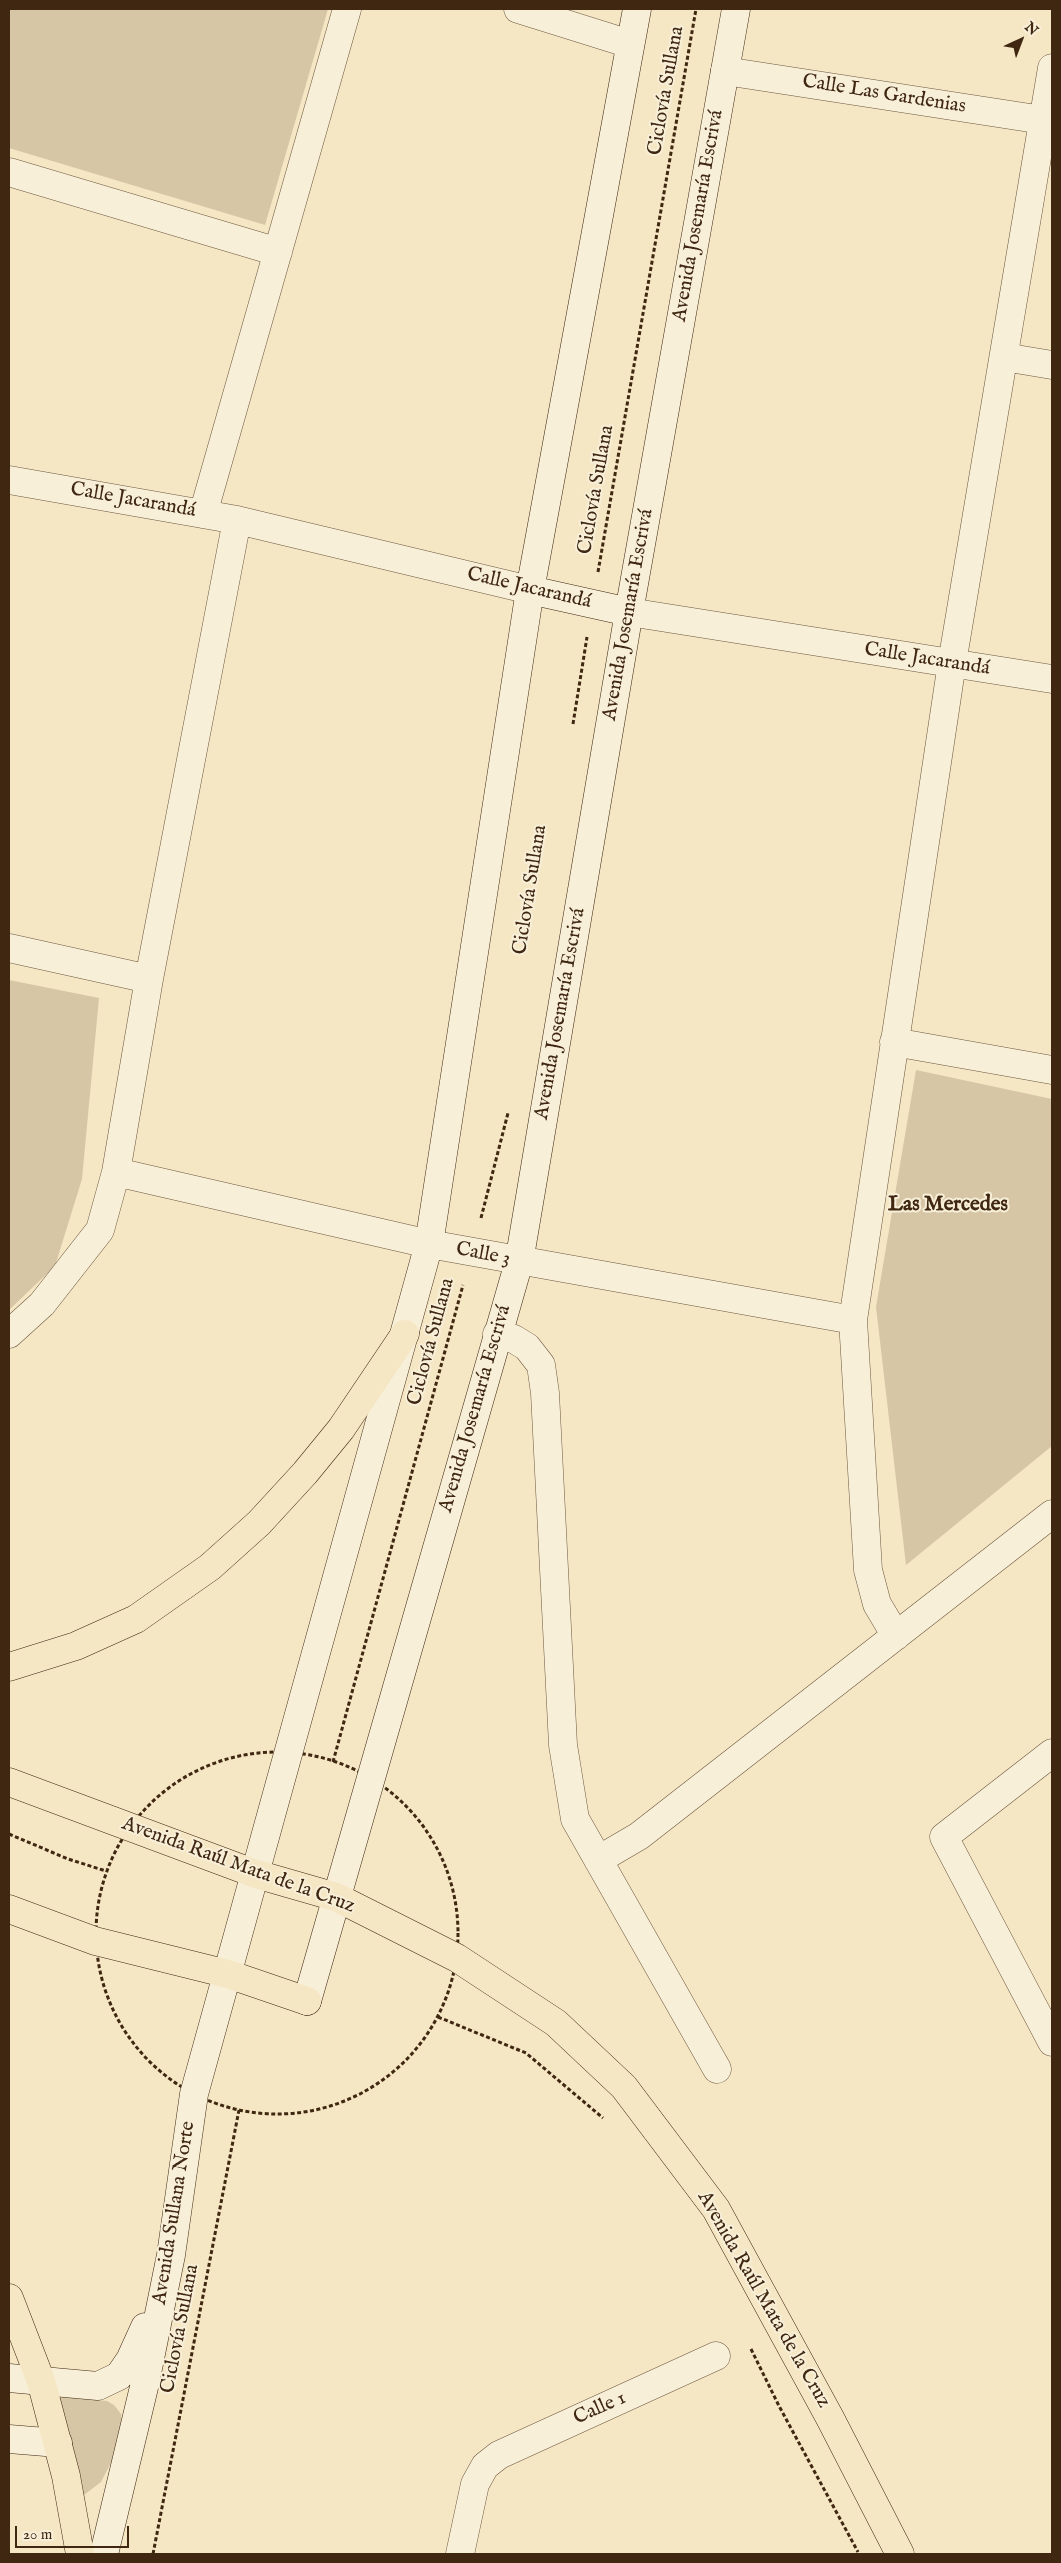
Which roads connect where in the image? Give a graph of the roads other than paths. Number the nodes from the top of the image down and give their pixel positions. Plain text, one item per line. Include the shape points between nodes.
1 (347, 9) edge
2 (518, 9) edge
3 (637, 9) edge
4 (736, 9) edge
5 (630, 44) junction
6 (1052, 68) edge
7 (725, 71) junction
8 (1043, 120) junction
9 (9, 172) edge
10 (278, 252) junction
11 (1004, 357) junction
12 (1052, 365) edge
13 (9, 480) edge
14 (203, 514) junction
15 (236, 520) junction
16 (530, 590) junction
17 (629, 612) junction
18 (952, 664) junction
19 (1052, 679) edge
20 (9, 948) edge
21 (149, 979) junction
22 (894, 1042) junction
23 (1052, 1070) edge
24 (116, 1172) junction
25 (429, 1244) junction
26 (519, 1262) junction
27 (853, 1320) junction
28 (9, 1334) edge
29 (404, 1334) junction
30 (497, 1334) junction
31 (1052, 1514) edge
32 (896, 1636) junction
33 (9, 1667) edge
34 (1052, 1753) edge
35 (9, 1782) edge
36 (598, 1860) junction
37 (256, 1874) junction
38 (336, 1897) junction
39 (9, 1909) edge
40 (228, 1974) junction
41 (307, 2001) joint
42 (1052, 2042) edge
43 (717, 2069) dead end
44 (171, 2255) junction
45 (9, 2298) edge
46 (716, 2356) dead end
47 (9, 2378) edge
48 (41, 2381) junction
49 (9, 2439) edge
50 (58, 2443) junction
51 (80, 2554) edge
52 (104, 2554) edge
53 (460, 2554) edge
54 (900, 2554) edge

1 - 10 street
2 - 5 street
3 - 5 street
4 - 7 street, Avenida Josemaría Escrivá
5 - 16 street
6 - 8 street
7 - 8 street, Calle Las Gardenias
7 - 17 street, Avenida Josemaría Escrivá
8 - 11 street
9 - 10 street
10 - 14 street
11 - 12 street
11 - 18 street
13 - 14 street, Calle Jacarandá
14 - 15 street, Calle Jacarandá
15 - 16 street, Calle Jacarandá
15 - 21 street
16 - 17 street, Calle Jacarandá
16 - 25 street
17 - 18 street, Calle Jacarandá
17 - 26 street, Avenida Josemaría Escrivá
18 - 19 street, Calle Jacarandá
18 - 22 street
20 - 21 street
21 - 24 street
22 - 23 street
22 - 27 street
24 - 25 street, Calle 3
24 - 28 street via 100,1230 42,1304
25 - 26 street, Calle 3
25 - 29 street
26 - 27 street, Calle 3
26 - 30 street, Avenida Josemaría Escrivá
27 - 32 street via 868,1570 877,1604
29 - 33 main road via 306,1473 259,1523 210,1567 136,1619 76,1646
29 - 37 street
30 - 36 street via 527,1347 541,1365 563,1745 574,1819
30 - 38 street, Avenida Josemaría Escrivá
31 - 32 street
32 - 36 street via 639,1836
34 - 42 street via 944,1837
35 - 37 main road, Avenida Raúl Mata de la Cruz
36 - 43 street
37 - 38 main road, Avenida Raúl Mata de la Cruz
37 - 40 street, Avenida Sullana Norte
38 - 41 street, Avenida Josemaría Escrivá
38 - 54 main road, Avenida Raúl Mata de la Cruz via 457,1958 556,2023 624,2087 716,2209
39 - 40 main road via 95,1941
40 - 41 main road
40 - 44 street, Avenida Sullana Norte via 194,2094
44 - 48 street via 146,2324 119,2376 98,2386
44 - 52 street, Avenida Sullana Norte via 145,2383
45 - 48 main road
46 - 53 street, Calle 1 via 499,2455 485,2466 475,2484
47 - 48 street
48 - 50 main road
49 - 50 street
50 - 51 main road

